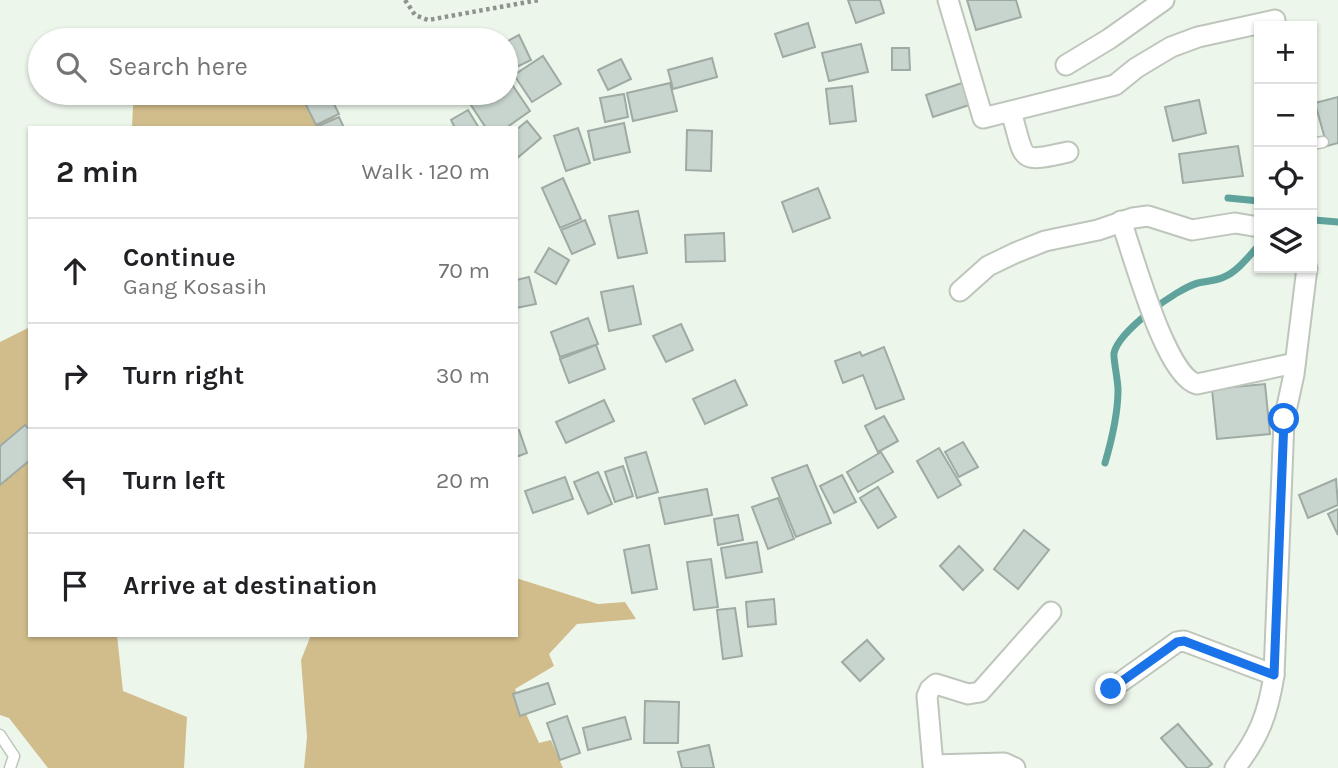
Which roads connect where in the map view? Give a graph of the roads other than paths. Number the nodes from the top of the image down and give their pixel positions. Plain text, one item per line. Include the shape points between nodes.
1 (948, 0) edge
2 (1164, 0) edge
3 (1276, 0) edge
4 (1275, 21) edge
5 (1254, 27) edge
6 (1066, 65) dead end
7 (1011, 112) junction
8 (1068, 152) dead end
9 (1121, 221) junction
10 (1254, 226) edge
11 (1306, 273) edge
12 (960, 291) dead end
13 (1295, 363) junction
14 (1051, 612) dead end
15 (1274, 675) junction
16 (1111, 689) dead end
17 (0, 734) edge
18 (926, 767) edge
19 (10, 768) edge
20 (1015, 768) edge
21 (1235, 768) edge

1 - 7 street via 983,118
2 - 6 street
3 - 4 street
5 - 7 street via 1171,47 1115,85
7 - 8 street via 1028,158
9 - 10 street via 1148,216 1192,230 1235,223
9 - 12 street via 1015,253 988,266
9 - 13 street via 1151,312 1188,381 1197,384
11 - 13 street
13 - 15 street via 1283,431
14 - 18 street via 980,692 968,694 936,684 930,689
15 - 16 street via 1184,641
15 - 21 street via 1262,728
17 - 19 lane via 15,756
18 - 20 street via 1003,762

